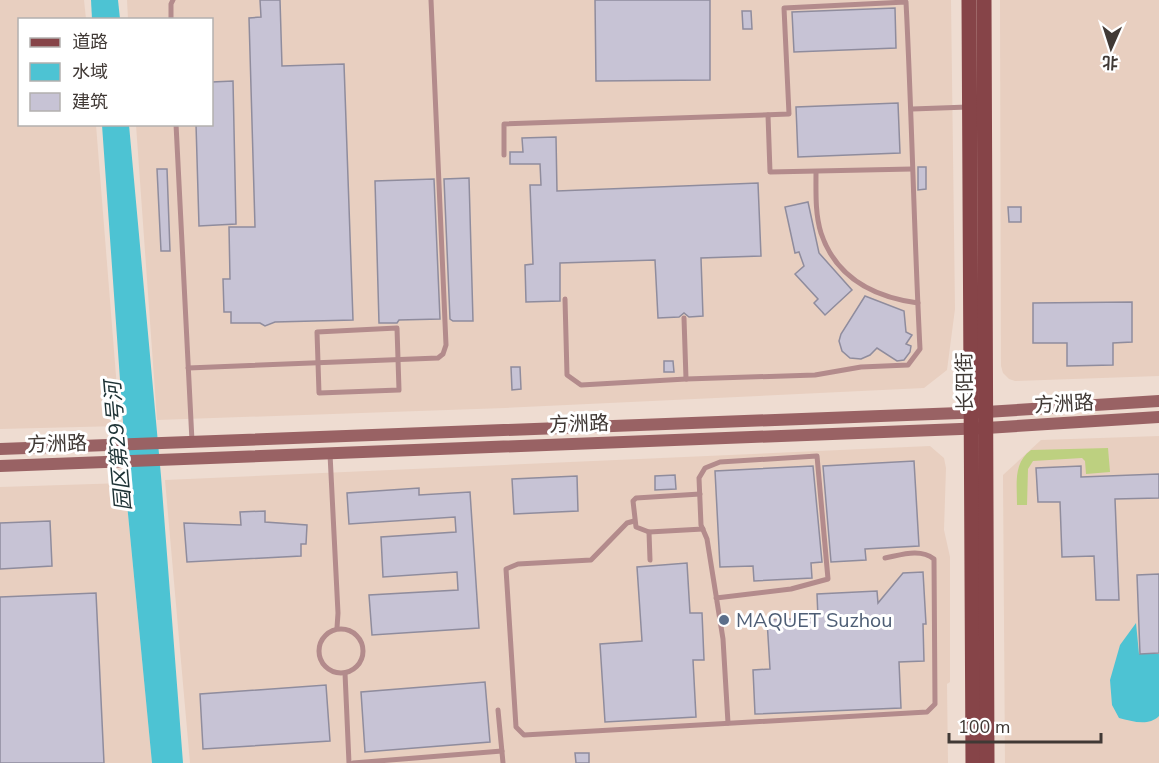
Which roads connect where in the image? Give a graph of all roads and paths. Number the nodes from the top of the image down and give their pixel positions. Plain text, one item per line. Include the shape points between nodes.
1 (173, 0) edge
2 (431, 0) edge
3 (969, 0) edge
4 (984, 0) edge
5 (171, 18) edge
6 (970, 107) junction
7 (912, 109) junction
8 (768, 115) junction
9 (176, 126) edge
10 (504, 155) dead end
11 (912, 169) junction
12 (816, 172) junction
13 (565, 299) dead end
14 (918, 303) junction
15 (684, 318) dead end
16 (398, 359) junction
17 (318, 363) junction
18 (188, 368) junction
19 (686, 379) junction
20 (1159, 402) edge
21 (1159, 417) edge
22 (978, 420) junction
23 (192, 442) junction
24 (0, 448) edge
25 (330, 454) junction
26 (0, 466) edge
27 (700, 494) junction
28 (634, 521) junction
29 (703, 529) junction
30 (649, 532) junction
31 (885, 558) dead end
32 (650, 560) dead end
33 (717, 598) junction
34 (337, 628) junction
35 (345, 673) junction
36 (498, 710) dead end
37 (728, 723) junction
38 (502, 751) junction
39 (351, 763) edge
40 (503, 763) edge
41 (973, 763) edge
42 (987, 763) edge

1 - 5 lane
2 - 16 lane via 446,345 438,358
3 - 6 main road, 长阳街
4 - 22 main road, 长阳街
6 - 7 lane
6 - 22 main road, 长阳街
7 - 8 lane via 906,2 784,8 789,114
7 - 11 lane
8 - 10 lane via 504,124
8 - 12 lane via 771,172
9 - 18 lane
11 - 12 lane
11 - 14 lane
12 - 14 lane via 821,232 831,256 846,274 868,290 894,300
13 - 19 lane via 567,375 581,385
14 - 19 lane via 920,349 908,365 814,375
15 - 19 lane
16 - 17 lane
16 - 17 lane via 399,390 319,393
16 - 17 lane via 397,328 317,332
17 - 18 lane
18 - 23 lane
20 - 22 main road, 方洲路
21 - 22 main road, 方洲路
22 - 23 main road, 方洲路
22 - 25 main road, 方洲路
22 - 41 main road, 长阳街
22 - 42 main road, 长阳街
23 - 24 main road, 方洲路
25 - 26 main road, 方洲路
25 - 34 lane
27 - 28 lane via 636,498
27 - 29 lane
27 - 33 lane via 699,478 705,468 720,462 817,456 828,579 792,589
28 - 30 lane via 636,527
28 - 37 lane via 627,523 591,560 518,564 506,569 516,727 524,735
29 - 30 lane
29 - 33 lane
30 - 32 lane
31 - 37 lane via 913,553 928,554 934,559 935,704 927,712
33 - 37 lane
34 - 35 lane via 351,630 363,647 358,667
34 - 35 lane via 324,635 319,655 331,672
35 - 39 lane
36 - 38 lane
38 - 39 lane
38 - 40 lane

